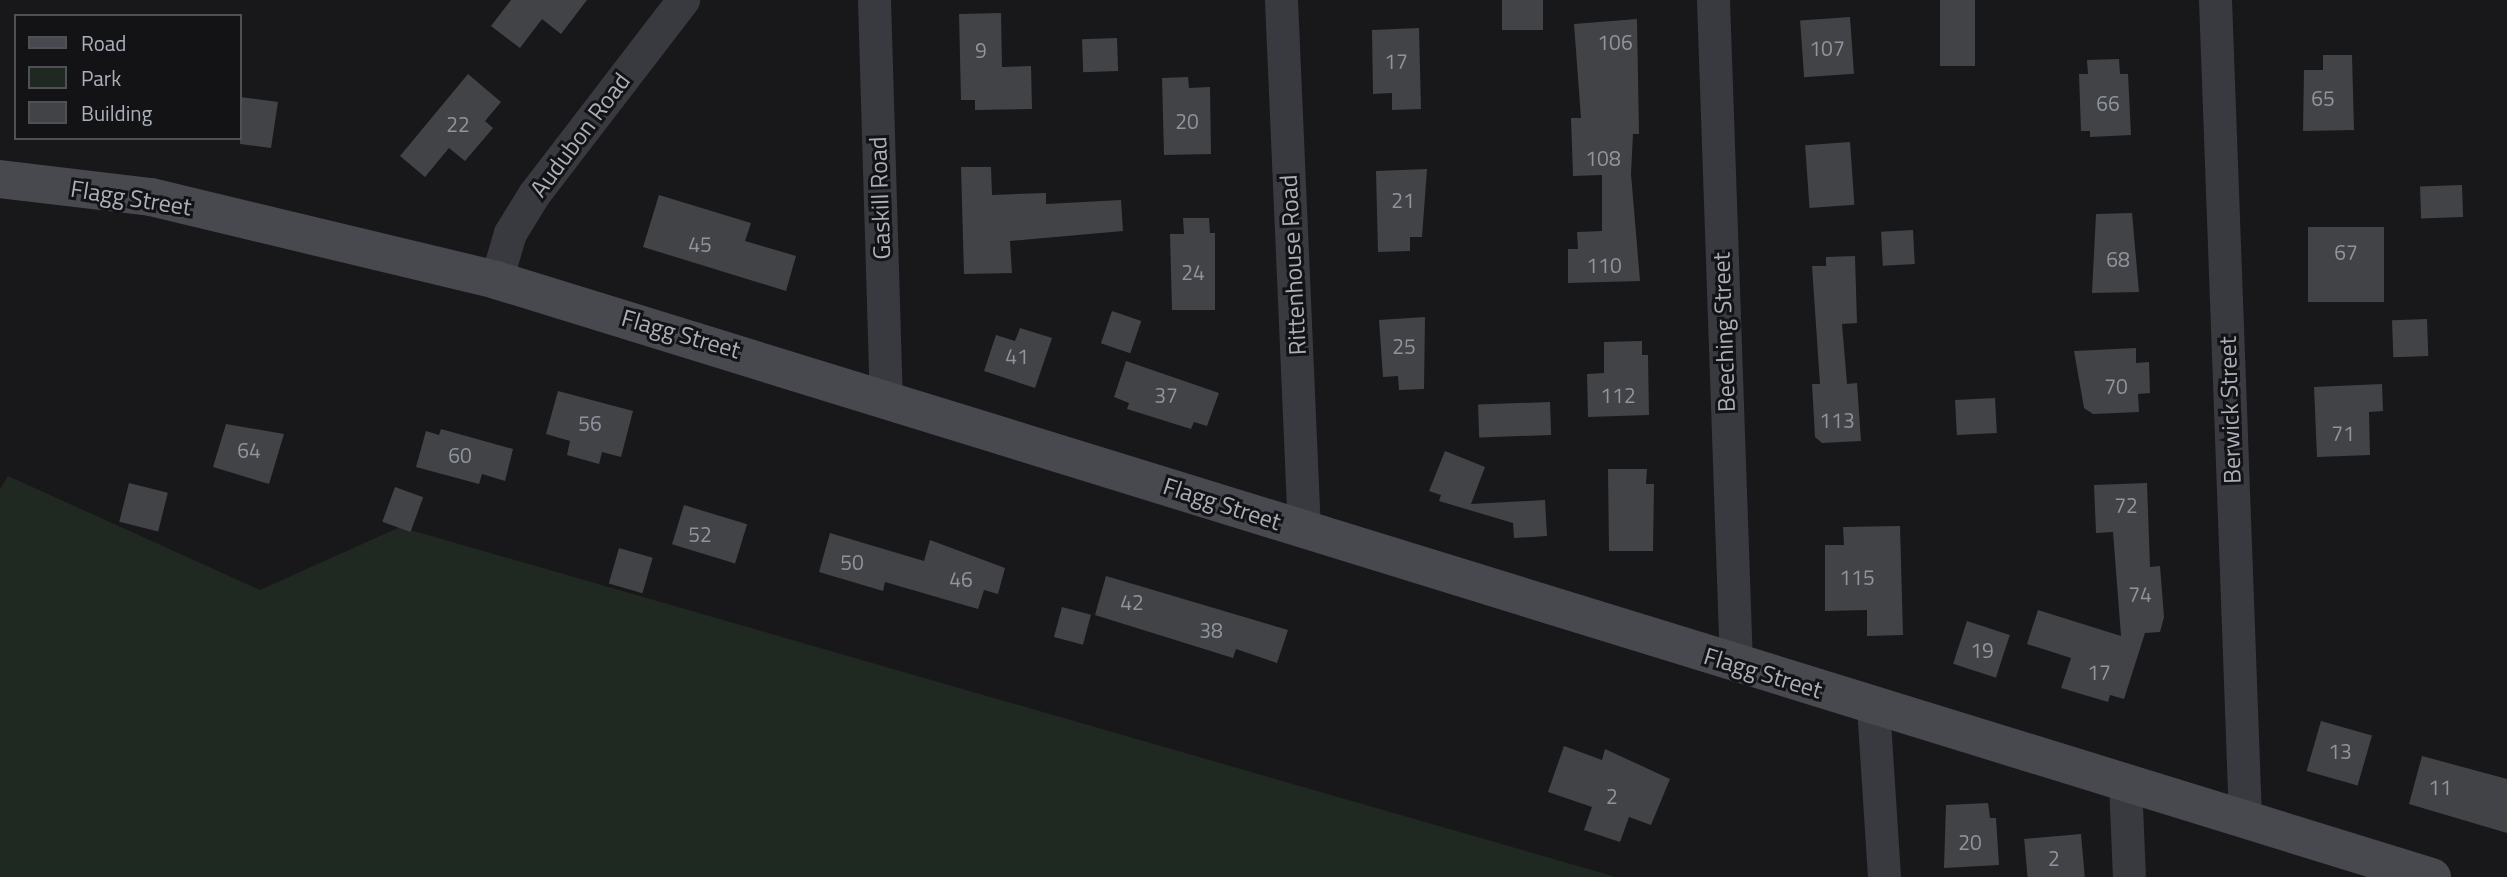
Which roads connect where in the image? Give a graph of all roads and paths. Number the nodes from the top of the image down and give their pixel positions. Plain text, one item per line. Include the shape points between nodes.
1 (683, 0) edge
2 (874, 0) edge
3 (1281, 0) edge
4 (1713, 0) edge
5 (2215, 0) edge
6 (0, 179) edge
7 (496, 280) junction
8 (886, 395) junction
9 (1304, 530) junction
10 (1736, 665) junction
11 (1873, 706) junction
12 (2125, 783) junction
13 (2245, 820) junction
14 (1884, 877) edge
15 (2129, 877) edge
16 (2432, 877) edge

1 - 7 street, Audubon Road via 534,194 510,233
2 - 8 street, Gaskill Road
3 - 9 street, Rittenhouse Road
4 - 10 street, Beeching Street
5 - 13 street, Berwick Street
6 - 7 street, Flagg Street via 151,197
7 - 8 street, Flagg Street
8 - 9 street, Flagg Street
9 - 10 street, Flagg Street
10 - 11 street, Flagg Street
11 - 12 street, Flagg Street
11 - 14 street
12 - 13 street, Flagg Street
12 - 15 street
13 - 16 street, Flagg Street

